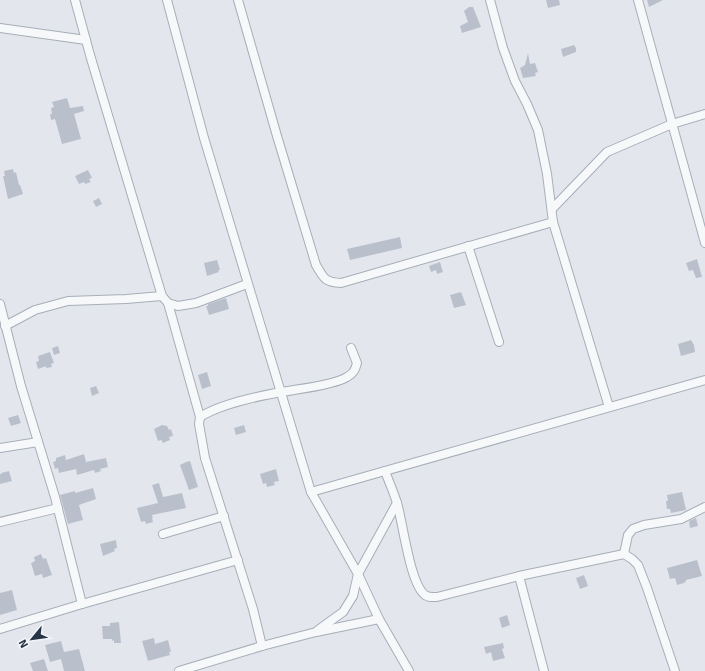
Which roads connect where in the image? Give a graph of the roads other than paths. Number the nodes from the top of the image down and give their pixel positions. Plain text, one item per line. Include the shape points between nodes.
1 (76, 0) edge
2 (167, 0) edge
3 (238, 0) edge
4 (490, 0) edge
5 (638, 0) edge
6 (0, 28) edge
7 (86, 40) junction
8 (705, 114) edge
9 (672, 124) junction
10 (552, 209) junction
11 (553, 222) junction
12 (705, 243) edge
13 (468, 246) junction
14 (247, 284) junction
15 (162, 296) junction
16 (168, 303) junction
17 (0, 304) edge
18 (5, 326) junction
19 (499, 342) dead end
20 (351, 348) dead end
21 (705, 380) edge
22 (280, 392) junction
23 (609, 407) junction
24 (200, 417) junction
25 (38, 442) junction
26 (0, 448) edge
27 (385, 471) junction
28 (311, 492) junction
29 (397, 503) junction
30 (705, 507) edge
31 (58, 508) junction
32 (224, 516) junction
33 (0, 522) edge
34 (163, 534) dead end
35 (624, 554) junction
36 (238, 560) junction
37 (358, 574) junction
38 (519, 576) junction
39 (82, 604) junction
40 (379, 619) junction
41 (0, 629) edge
42 (316, 632) junction
43 (262, 646) junction
44 (180, 671) edge
45 (409, 671) edge
46 (544, 671) edge
47 (674, 671) edge

1 - 7 street
2 - 14 street
3 - 13 street via 316,265 324,279 341,283
4 - 10 street via 515,81 538,130
5 - 9 street
6 - 7 street
7 - 15 street
8 - 9 street
9 - 10 street via 607,152
9 - 12 street
10 - 11 street
11 - 13 street
11 - 23 street
13 - 19 street
14 - 16 street via 196,302 178,306
14 - 22 street
15 - 16 street
15 - 18 street via 68,301 35,310
16 - 24 street
17 - 18 street
18 - 25 street
20 - 22 street via 358,363 354,373 346,378
21 - 23 street
22 - 24 street via 245,400
22 - 28 street
23 - 27 street
24 - 32 street via 199,424 206,458
25 - 26 street
25 - 31 street
27 - 28 street
27 - 29 street
28 - 37 street
29 - 37 street
29 - 38 street via 418,587 426,596 437,597
30 - 35 street via 681,519 633,529 628,535
31 - 33 street
31 - 39 street
32 - 34 street
32 - 36 street
35 - 38 street
35 - 47 street via 638,565
36 - 39 street
36 - 43 street
37 - 40 street
37 - 42 street via 353,596 343,612
38 - 46 street
39 - 41 street
40 - 42 street
40 - 45 street
42 - 43 street
43 - 44 street

